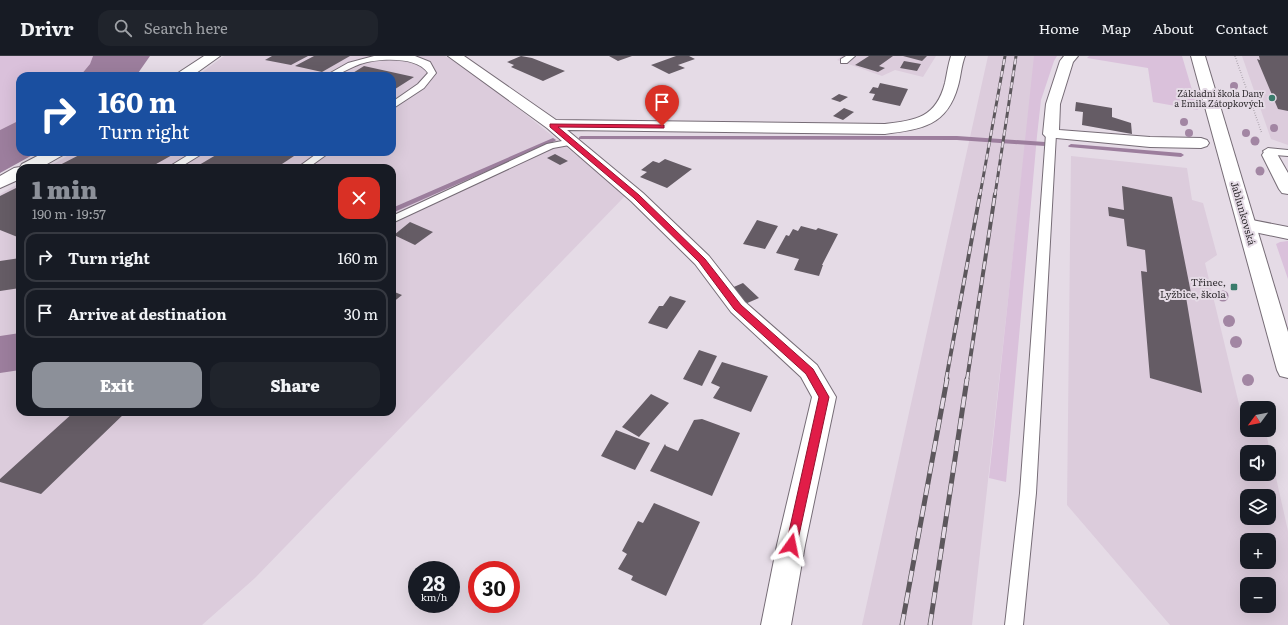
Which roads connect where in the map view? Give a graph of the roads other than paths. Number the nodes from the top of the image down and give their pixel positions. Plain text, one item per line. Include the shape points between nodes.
1 (213, 56) edge
2 (391, 56) edge
3 (455, 56) edge
4 (851, 56) edge
5 (958, 56) edge
6 (1071, 56) edge
7 (1198, 56) edge
8 (844, 61) dead end
9 (189, 72) edge
10 (336, 72) edge
11 (396, 103) edge
12 (552, 125) junction
13 (1051, 134) junction
14 (572, 142) junction
15 (1201, 143) dead end
16 (1269, 153) joint
17 (1288, 153) edge
18 (50, 156) edge
19 (193, 156) edge
20 (319, 156) edge
21 (35, 164) edge
22 (179, 164) edge
23 (308, 164) edge
24 (16, 174) edge
25 (0, 183) edge
26 (1288, 190) edge
27 (396, 218) edge
28 (1247, 225) junction
29 (1288, 233) edge
30 (1288, 370) edge
31 (776, 625) edge
32 (1014, 625) edge

1 - 9 street
2 - 10 lane via 365,59
2 - 11 lane via 412,58 427,64 432,72 421,86
3 - 12 street
4 - 8 lane
5 - 12 street via 952,86 943,108 931,119 911,125 885,129
6 - 13 street via 1053,104
7 - 28 street, Jablunkovská
12 - 14 street
13 - 15 street via 1150,142
13 - 32 lane via 1029,485
14 - 27 lane via 550,146
14 - 31 street via 637,197 702,260 738,307 809,371 824,397
16 - 17 lane
16 - 26 street
18 - 21 street
19 - 22 lane
20 - 23 lane
24 - 25 street
28 - 29 street
28 - 30 street, Jablunkovská

